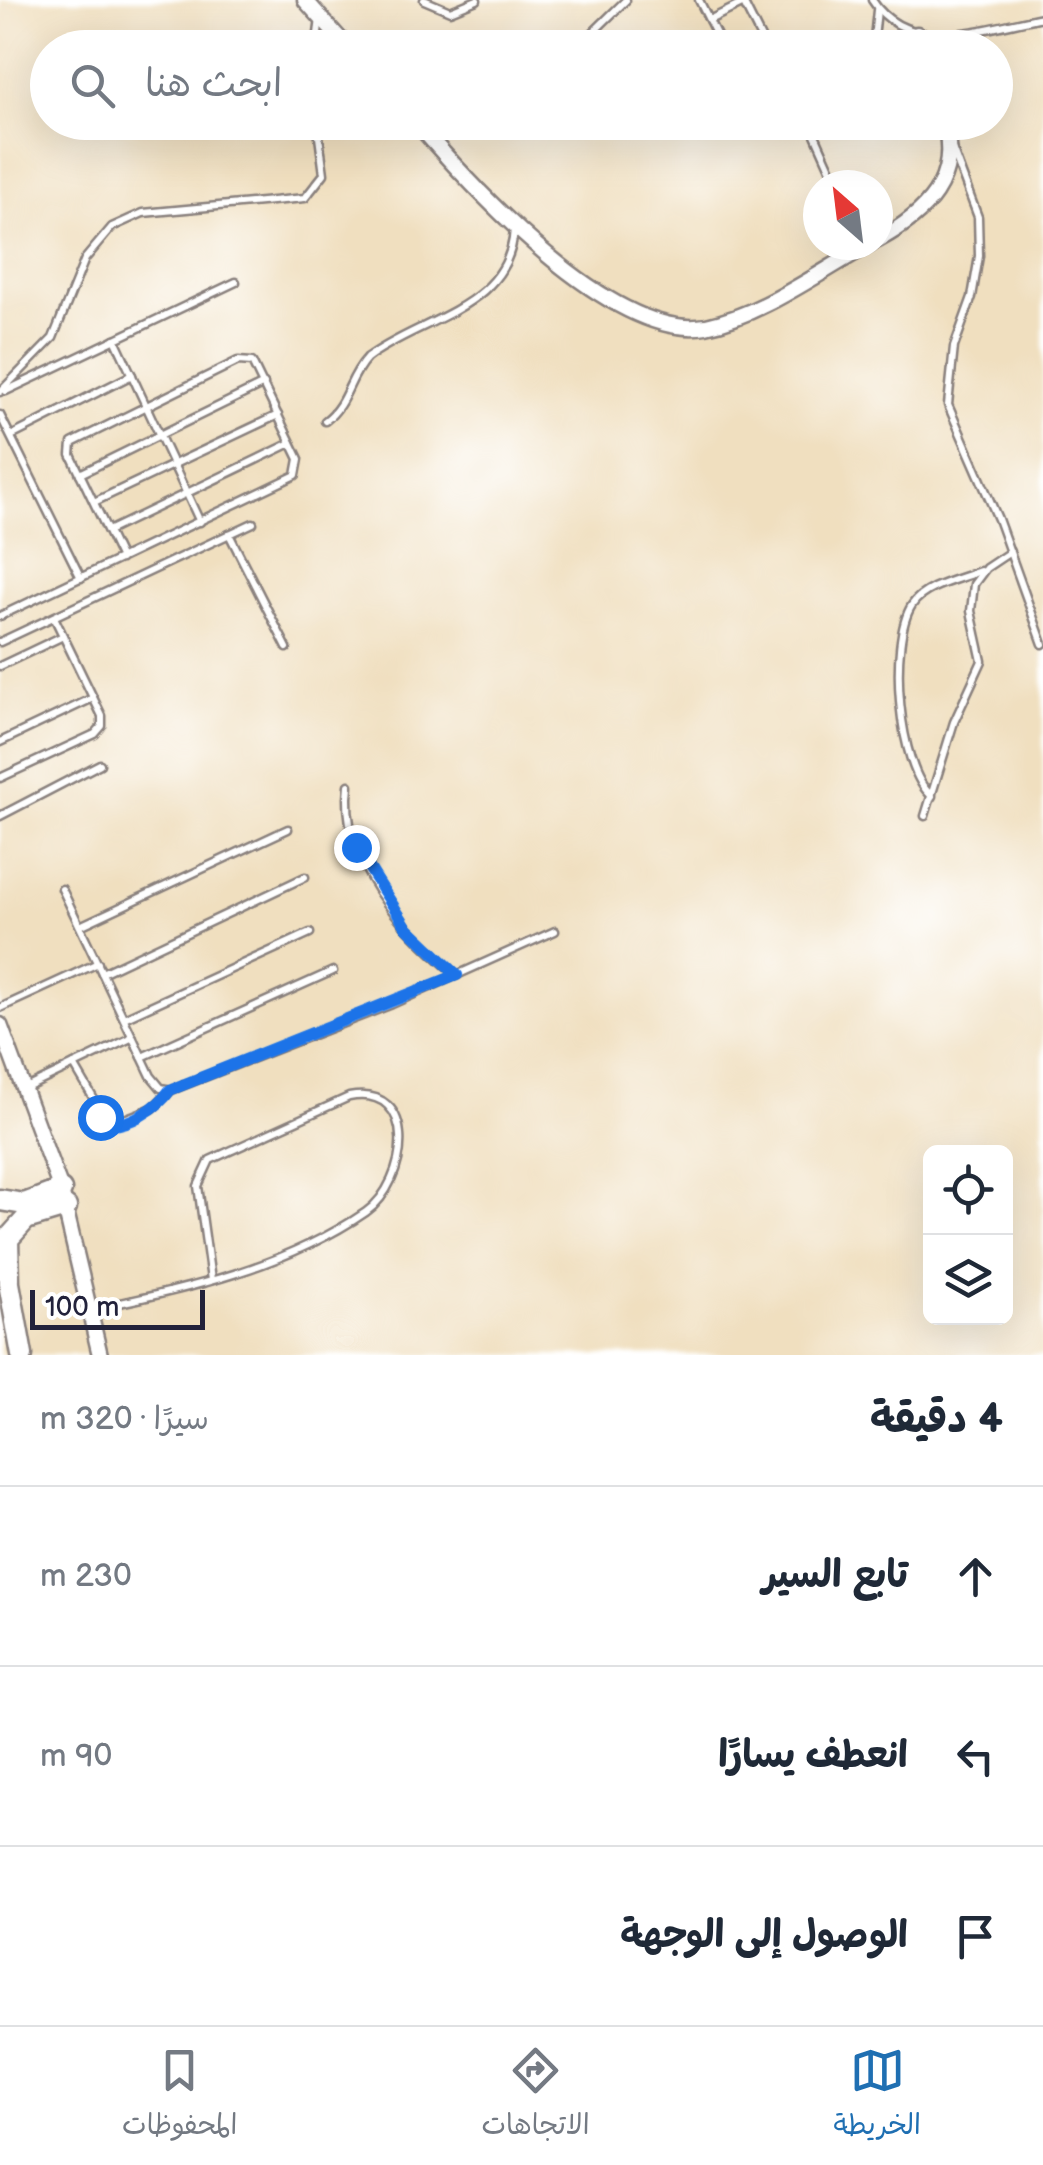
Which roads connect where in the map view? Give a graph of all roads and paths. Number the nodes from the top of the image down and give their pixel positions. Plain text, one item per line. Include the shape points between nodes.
1 (305, 0) edge
2 (424, 0) edge
3 (477, 0) edge
4 (626, 0) edge
5 (699, 0) edge
6 (872, 0) edge
7 (743, 2) edge
8 (878, 9) junction
9 (1043, 16) edge
10 (320, 17) junction
11 (709, 20) junction
12 (318, 30) edge
13 (332, 30) edge
14 (595, 30) edge
15 (714, 30) edge
16 (757, 30) edge
17 (875, 30) edge
18 (902, 30) edge
19 (974, 30) edge
20 (319, 140) edge
21 (432, 140) edge
22 (817, 140) edge
23 (950, 142) joint
24 (830, 170) edge
25 (514, 226) junction
26 (893, 230) edge
27 (841, 260) edge
28 (236, 282) dead end
29 (115, 339) junction
30 (132, 375) junction
31 (264, 384) junction
32 (0, 392) edge
33 (146, 406) junction
34 (278, 414) junction
35 (0, 415) edge
36 (325, 421) dead end
37 (13, 435) junction
38 (160, 435) junction
39 (291, 442) junction
40 (174, 464) junction
41 (80, 474) junction
42 (187, 493) junction
43 (94, 502) junction
44 (200, 522) junction
45 (252, 522) dead end
46 (108, 531) junction
47 (229, 534) junction
48 (1010, 552) junction
49 (121, 559) junction
50 (986, 568) junction
51 (81, 578) junction
52 (0, 616) edge
53 (54, 617) junction
54 (63, 636) junction
55 (0, 642) edge
56 (1043, 644) edge
57 (288, 648) dead end
58 (0, 666) edge
59 (93, 698) junction
60 (0, 742) edge
61 (100, 764) dead end
62 (0, 778) edge
63 (349, 785) dead end
64 (932, 796) junction
65 (0, 816) edge
66 (924, 816) dead end
67 (288, 829) dead end
68 (305, 877) dead end
69 (62, 889) dead end
70 (80, 926) junction
71 (555, 931) dead end
72 (310, 933) dead end
73 (98, 963) junction
74 (333, 972) dead end
75 (102, 973) junction
76 (457, 975) junction
77 (0, 1008) edge
78 (124, 1018) junction
79 (0, 1025) edge
80 (133, 1037) junction
81 (142, 1057) junction
82 (74, 1065) junction
83 (26, 1088) junction
84 (170, 1090) junction
85 (64, 1199) junction
86 (0, 1200) edge
87 (210, 1280) junction
88 (0, 1308) edge
89 (91, 1310) junction
90 (13, 1355) edge
91 (22, 1355) edge
92 (100, 1355) edge

1 - 10 street
2 - 3 lane via 450,11
4 - 14 lane
5 - 11 lane
6 - 8 lane
7 - 11 lane
7 - 16 lane
8 - 17 lane
8 - 18 lane
9 - 19 lane
10 - 12 lane
10 - 13 street
11 - 15 lane
20 - 32 lane via 324,174 305,198 143,213 104,234 85,259 53,338
21 - 25 street
22 - 24 lane
23 - 26 street via 950,164 932,197
23 - 48 lane via 980,240 951,363 948,406
25 - 27 street via 644,317 683,328 735,317
25 - 36 lane via 512,250 496,282 367,358 344,403
28 - 29 lane
29 - 30 lane
29 - 32 lane
30 - 33 lane
30 - 37 lane
31 - 33 lane via 252,362 242,359
31 - 34 lane
31 - 38 lane
33 - 38 lane
33 - 41 lane via 72,443
34 - 39 lane
34 - 40 lane
35 - 37 lane
37 - 51 lane
38 - 40 lane
38 - 41 lane
39 - 42 lane
39 - 44 lane via 300,463 296,475
40 - 42 lane
40 - 43 lane
41 - 43 lane
42 - 44 lane
42 - 46 lane
43 - 46 lane
44 - 49 lane
45 - 47 lane
46 - 49 lane
47 - 53 lane
47 - 57 lane
48 - 50 lane
48 - 56 lane
49 - 51 lane
50 - 64 lane via 970,602 982,661 954,722
50 - 64 lane via 922,595 907,616 900,660 904,716 913,772
51 - 52 lane
53 - 54 lane
53 - 55 lane
54 - 58 lane
54 - 59 lane
59 - 60 lane
59 - 62 lane via 100,730
61 - 65 lane
63 - 76 lane via 348,823 366,868 406,926
64 - 66 lane
67 - 70 lane
68 - 75 lane
69 - 70 lane
70 - 73 lane
71 - 76 lane
72 - 78 lane
73 - 75 lane
73 - 77 lane
74 - 81 lane
75 - 78 lane
76 - 84 lane
78 - 80 lane
79 - 83 street
80 - 81 lane
80 - 82 lane
81 - 84 lane via 157,1084
82 - 83 lane
82 - 84 lane via 109,1125 152,1108
83 - 85 street
85 - 86 main road
85 - 89 street
85 - 91 main road via 26,1218 8,1239
87 - 87 lane via 289,1254 375,1204 402,1156 400,1130 388,1108 374,1097 349,1096 210,1160 198,1186
87 - 89 lane
88 - 90 main road
89 - 92 street

